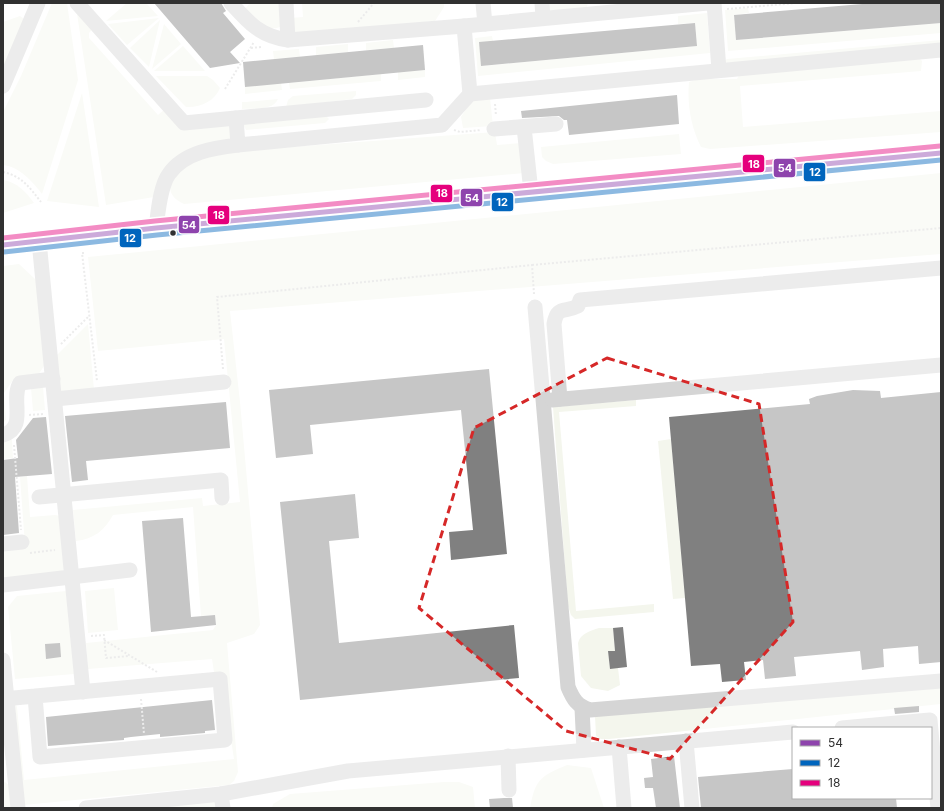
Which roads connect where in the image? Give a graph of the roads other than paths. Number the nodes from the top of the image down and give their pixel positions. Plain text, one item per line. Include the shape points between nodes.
1 (38, 3) edge
2 (77, 3) edge
3 (231, 3) edge
4 (286, 3) edge
5 (483, 3) edge
6 (542, 3) edge
7 (708, 3) edge
8 (718, 6) edge
9 (543, 18) junction
10 (485, 24) junction
11 (464, 26) junction
12 (288, 40) junction
13 (941, 50) edge
14 (720, 70) junction
15 (3, 86) edge
16 (470, 94) junction
17 (426, 100) dead end
18 (236, 118) junction
19 (556, 124) dead end
20 (524, 127) junction
21 (494, 129) road end
22 (238, 145) junction
23 (941, 153) edge
24 (531, 192) junction
25 (156, 228) junction
26 (39, 241) junction
27 (3, 245) edge
28 (941, 268) edge
29 (535, 307) road end
30 (941, 365) edge
31 (53, 379) junction
32 (224, 382) road end
33 (55, 399) junction
34 (560, 399) junction
35 (543, 400) junction
36 (8, 432) edge
37 (64, 494) junction
38 (40, 497) dead end
39 (222, 498) dead end
40 (22, 542) road end
41 (3, 544) edge
42 (130, 570) dead end
43 (72, 577) junction
44 (3, 585) edge
45 (3, 660) edge
46 (3, 664) edge
47 (941, 681) edge
48 (83, 692) junction
49 (35, 696) junction
50 (5, 699) edge
51 (582, 708) junction
52 (853, 727) edge
53 (932, 727) edge
54 (941, 728) edge
55 (932, 729) edge
56 (792, 732) edge
57 (686, 741) junction
58 (619, 747) junction
59 (584, 750) junction
60 (508, 756) junction
61 (8, 768) edge
62 (509, 790) dead end
63 (222, 801) edge
64 (159, 804) edge
65 (18, 808) edge
66 (86, 808) edge
67 (624, 808) edge
68 (692, 808) edge
69 (938, 808) edge

1 - 15 street
2 - 18 street via 184,123
3 - 12 street via 261,32 274,38
4 - 12 street
5 - 10 street
6 - 9 street
7 - 9 street
8 - 14 street
9 - 10 street
10 - 11 street
11 - 12 street
11 - 16 street
13 - 14 street
14 - 16 street
16 - 22 street via 442,125
17 - 18 street
18 - 22 street
19 - 20 street
20 - 21 street
20 - 24 street
22 - 25 street via 201,151 168,174
23 - 24 main road
24 - 25 main road
25 - 26 main road
26 - 27 main road
26 - 31 street
28 - 34 street via 580,300 578,306 562,309 554,324
29 - 35 street
30 - 34 street
31 - 33 street
31 - 36 street via 20,382 16,390 17,422
32 - 33 street
33 - 37 street
34 - 35 street
35 - 51 street via 568,687 573,700
37 - 38 street
37 - 39 street via 220,480
37 - 43 street
40 - 41 street
42 - 43 street
43 - 44 street
43 - 48 street
45 - 46 street
46 - 50 street
47 - 51 street via 590,710
48 - 49 street
48 - 49 street via 220,679 226,740 40,757
49 - 50 street
50 - 61 street
51 - 59 street
52 - 53 street via 930,720
54 - 55 street
55 - 69 street
56 - 57 street
57 - 58 street
57 - 68 street
58 - 59 street
58 - 67 street
59 - 60 street
60 - 62 street
60 - 63 street via 348,771
61 - 65 street
63 - 64 street
64 - 66 street

